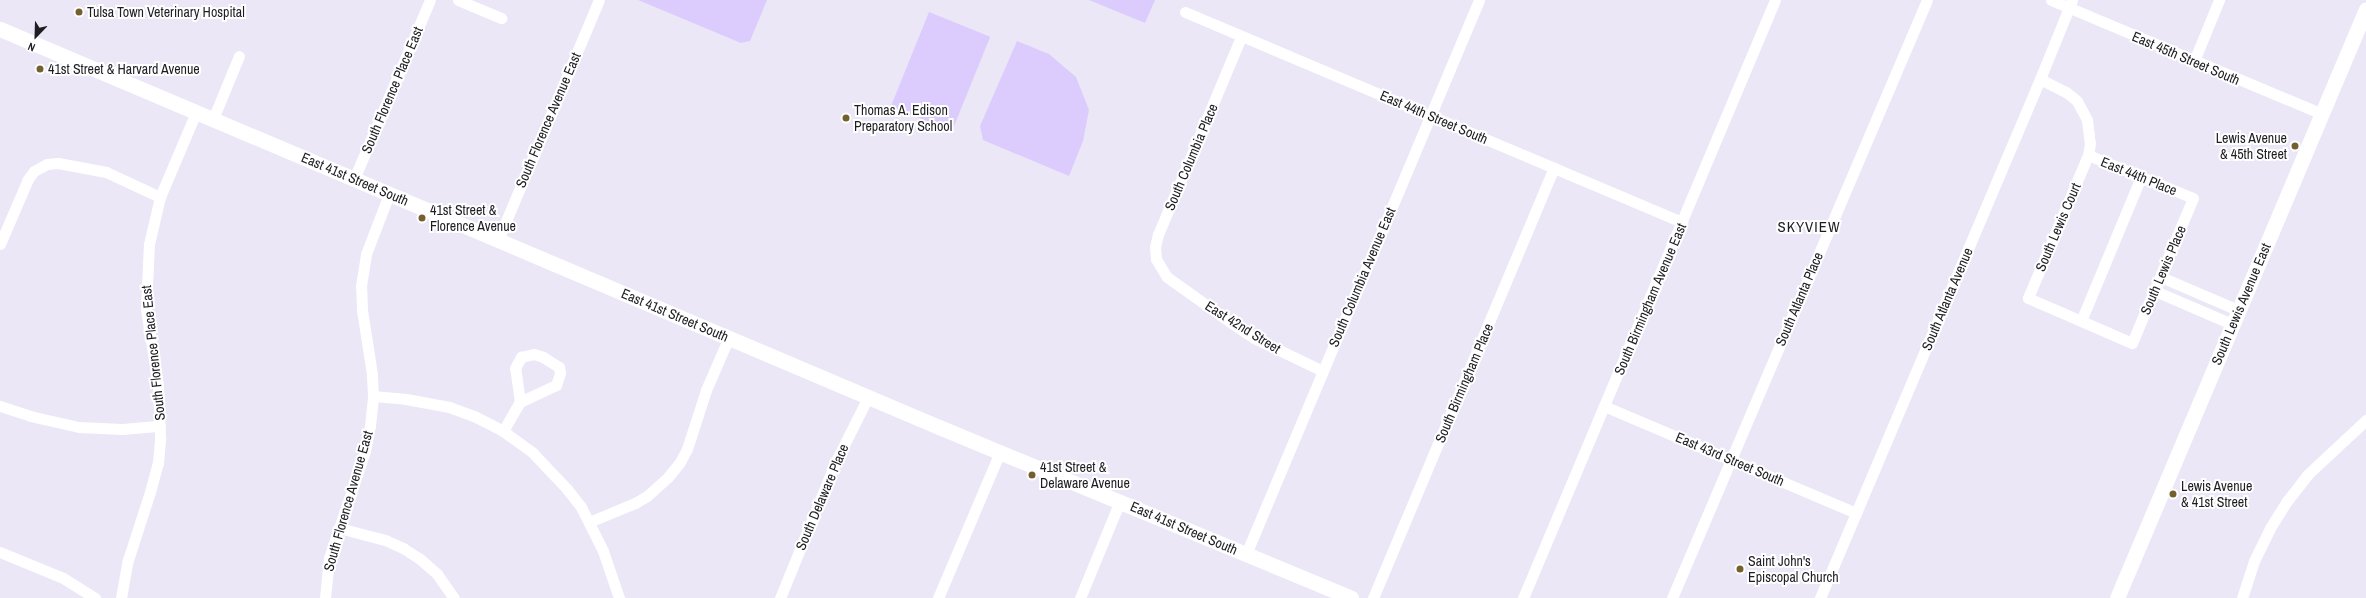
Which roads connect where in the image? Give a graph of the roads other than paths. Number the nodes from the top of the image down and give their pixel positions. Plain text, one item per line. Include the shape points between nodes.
1 (430, 0) edge
2 (458, 0) edge
3 (599, 0) edge
4 (1479, 0) edge
5 (1775, 0) edge
6 (1927, 0) edge
7 (2051, 0) edge
8 (2219, 0) edge
9 (2070, 4) edge
10 (2366, 9) edge
11 (1185, 12) dead end
12 (501, 18) dead end
13 (0, 29) edge
14 (1241, 36) junction
15 (239, 56) dead end
16 (2194, 61) junction
17 (2040, 80) junction
18 (196, 112) junction
19 (1431, 114) junction
20 (2322, 114) junction
21 (213, 119) junction
22 (2088, 155) junction
23 (1554, 168) junction
24 (2141, 177) junction
25 (354, 179) junction
26 (390, 194) junction
27 (160, 197) junction
28 (2193, 198) joint
29 (1682, 222) junction
30 (498, 240) junction
31 (0, 244) edge
32 (1167, 277) joint
33 (2160, 277) junction
34 (2155, 290) junction
35 (2235, 317) junction
36 (2081, 321) junction
37 (729, 337) junction
38 (1323, 370) junction
39 (373, 396) junction
40 (868, 397) junction
41 (520, 402) junction
42 (0, 406) edge
43 (1604, 406) junction
44 (2366, 420) edge
45 (160, 426) junction
46 (503, 431) junction
47 (1000, 452) junction
48 (1731, 459) junction
49 (1120, 501) junction
50 (1856, 513) junction
51 (589, 522) junction
52 (339, 528) junction
53 (0, 552) edge
54 (1246, 554) junction
55 (95, 598) edge
56 (121, 598) edge
57 (325, 598) edge
58 (454, 598) edge
59 (619, 598) edge
60 (780, 598) edge
61 (938, 598) edge
62 (1080, 598) edge
63 (1351, 598) edge
64 (1373, 598) edge
65 (1523, 598) edge
66 (1672, 598) edge
67 (1820, 598) edge
68 (2117, 598) edge
69 (2242, 598) edge

1 - 25 street, South Florence Place East
2 - 12 street
3 - 30 street, South Florence Avenue East
4 - 19 street, South Columbia Avenue East
5 - 29 street, South Birmingham Avenue East
6 - 48 street, South Atlanta Place
7 - 9 street, East 45th Street South
8 - 16 street
9 - 16 street, East 45th Street South
9 - 17 street, South Atlanta Avenue
10 - 20 main road, South Lewis Avenue East
11 - 14 street, East 44th Street South
13 - 18 main road, East 41st Street South
14 - 19 street, East 44th Street South
14 - 32 street, South Columbia Place via 1158,234 1156,259
15 - 21 street
16 - 20 street, East 45th Street South
17 - 22 street, East 44th Place via 2056,86 2076,101 2087,120 2090,142
17 - 50 street, South Atlanta Avenue
18 - 21 main road, East 41st Street South
18 - 27 street, South Florence Place East
19 - 23 street, East 44th Street South
19 - 38 street, South Columbia Avenue East
20 - 35 main road, South Lewis Avenue East
21 - 25 main road, East 41st Street South
22 - 24 street, East 44th Place
22 - 36 street, South Lewis Court via 2028,298
23 - 29 street, East 44th Street South
23 - 64 street, South Birmingham Place
24 - 28 street, East 44th Place
24 - 36 street
25 - 26 main road, East 41st Street South
26 - 30 main road, East 41st Street South
26 - 39 street, South Florence Avenue East via 366,254 361,286
27 - 31 street via 106,172 58,163 47,164 34,171 24,187
27 - 45 street, South Florence Place East via 149,244 146,309 158,385
28 - 33 street, South Lewis Place
29 - 43 street, South Birmingham Avenue East
30 - 37 main road, East 41st Street South
32 - 38 street, East 42nd Street via 1254,338
33 - 34 street, South Lewis Place
33 - 35 street
34 - 35 street
34 - 36 street, South Lewis Place via 2132,343
35 - 68 main road, South Lewis Avenue East
37 - 40 main road, East 41st Street South
37 - 51 street via 706,390 694,430 680,462 647,496
38 - 54 street, South Columbia Avenue East
39 - 46 street via 449,407
39 - 52 street, South Florence Avenue East via 365,451
40 - 47 main road, East 41st Street South
40 - 60 street, South Delaware Place via 836,461
41 - 41 street via 556,385 559,367 534,354 521,357 515,368
41 - 46 street
42 - 45 street via 53,422 86,427 122,429
43 - 48 street, East 43rd Street South
43 - 65 street, South Birmingham Avenue East
44 - 69 street via 2307,475 2287,501 2254,561
45 - 56 street, South Florence Place East via 158,462 128,560
46 - 51 street via 532,452 550,470 567,489
47 - 49 main road, East 41st Street South
47 - 61 street
48 - 50 street, East 43rd Street South
48 - 66 street, South Atlanta Place
49 - 54 main road, East 41st Street South
49 - 62 street
50 - 67 street, South Atlanta Avenue
51 - 59 street
52 - 57 street, South Florence Avenue East via 329,558
52 - 58 street via 385,540 403,548 437,574
53 - 55 street via 63,578
54 - 63 main road, East 41st Street South

